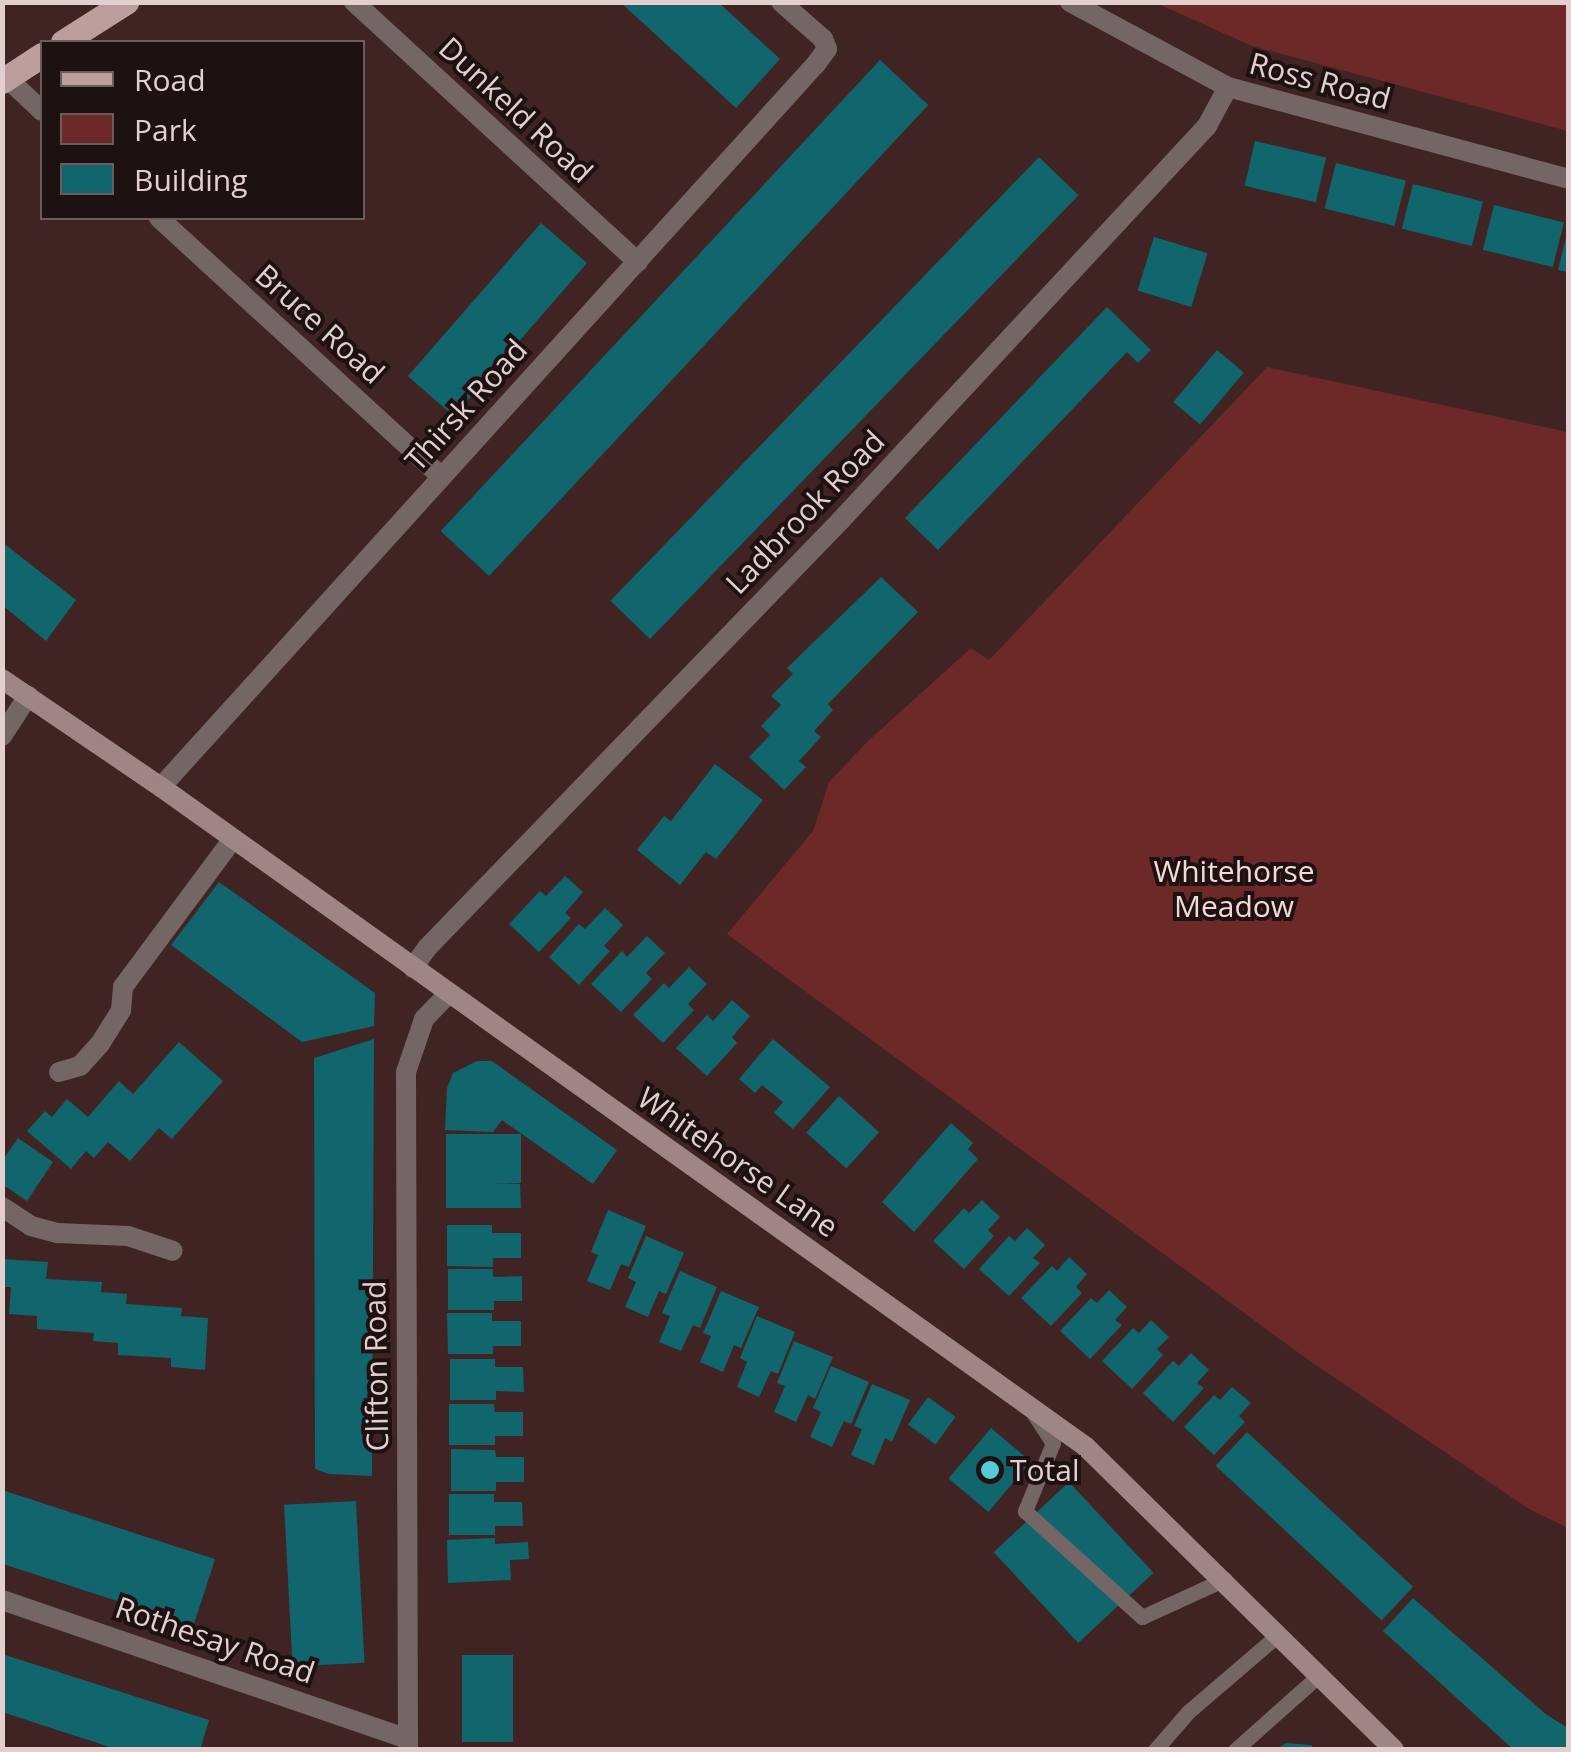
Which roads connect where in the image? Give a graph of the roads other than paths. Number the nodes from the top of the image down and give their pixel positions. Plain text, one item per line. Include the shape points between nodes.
1 (126, 2) edge
2 (354, 2) edge
3 (781, 2) edge
4 (1070, 2) edge
5 (66, 40) edge
6 (40, 57) edge
7 (5, 80) edge
8 (1228, 87) junction
9 (40, 109) edge
10 (1568, 179) edge
11 (161, 220) edge
12 (638, 262) junction
13 (442, 476) junction
14 (2, 679) edge
15 (28, 696) junction
16 (2, 736) edge
17 (161, 787) junction
18 (233, 839) junction
19 (413, 968) junction
20 (448, 994) junction
21 (58, 1072) dead end
22 (2, 1208) edge
23 (174, 1251) dead end
24 (1028, 1405) junction
25 (1225, 1579) junction
26 (2, 1600) edge
27 (1279, 1634) junction
28 (1317, 1677) junction
29 (408, 1744) edge
30 (1155, 1750) edge
31 (1235, 1750) edge
32 (1394, 1750) edge

1 - 5 main road
2 - 12 street, Dunkeld Road
3 - 12 street, Thirsk Road via 826,49
4 - 8 street, Ross Road
6 - 7 main road
7 - 9 street
8 - 10 street, Ross Road
8 - 19 street, Ladbrook Road via 1194,140
11 - 13 street, Bruce Road
12 - 13 street, Thirsk Road
13 - 17 street, Thirsk Road
14 - 15 main road, Whitehorse Lane
15 - 16 street
15 - 17 main road, Whitehorse Lane
17 - 18 main road, Whitehorse Lane
18 - 19 main road, Whitehorse Lane
18 - 21 street via 123,987 121,1010 100,1044 80,1066
19 - 20 main road, Whitehorse Lane
20 - 24 main road, Whitehorse Lane
20 - 29 street, Clifton Road via 424,1019 406,1072
22 - 23 street via 58,1233 128,1236
24 - 25 main road, Whitehorse Lane via 1085,1446
24 - 25 lane via 1053,1443 1024,1512 1142,1617
25 - 27 main road, Whitehorse Lane
26 - 29 street, Rothesay Road
27 - 28 main road, Whitehorse Lane
27 - 30 lane via 1188,1712
28 - 31 lane
28 - 32 main road, Whitehorse Lane

